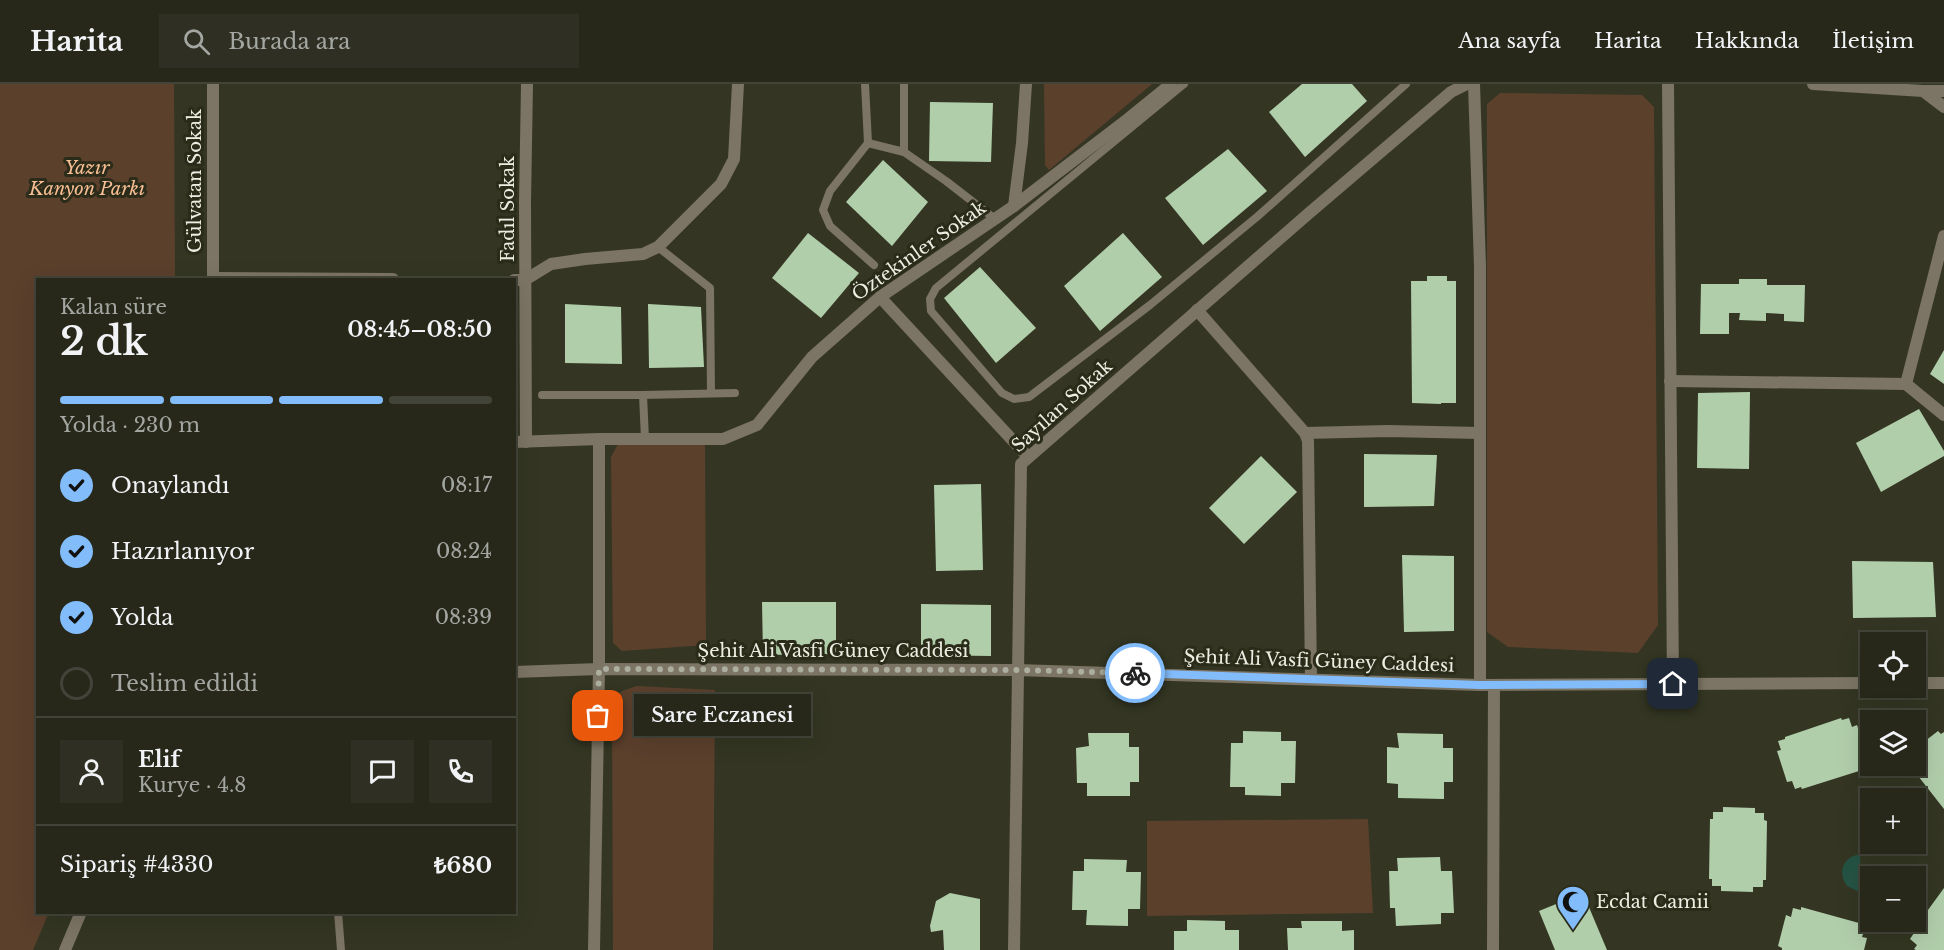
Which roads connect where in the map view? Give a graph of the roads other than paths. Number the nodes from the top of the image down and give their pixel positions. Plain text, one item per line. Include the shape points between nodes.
1 (213, 84) edge
2 (527, 84) edge
3 (738, 84) edge
4 (865, 84) edge
5 (1026, 84) edge
6 (1171, 84) edge
7 (1184, 84) edge
8 (1406, 84) edge
9 (1467, 84) edge
10 (1474, 84) edge
11 (1668, 84) edge
12 (1813, 84) edge
13 (1819, 84) edge
14 (904, 85) edge
15 (1923, 91) junction
16 (1944, 91) edge
17 (1944, 107) edge
18 (868, 143) junction
19 (904, 152) junction
20 (1014, 206) junction
21 (995, 219) junction
22 (1944, 236) edge
23 (658, 247) junction
24 (874, 264) dead end
25 (213, 278) edge
26 (520, 280) edge
27 (880, 297) junction
28 (1197, 310) junction
29 (1670, 381) junction
30 (1906, 384) junction
31 (711, 393) junction
32 (735, 393) dead end
33 (542, 395) dead end
34 (643, 395) junction
35 (1944, 414) edge
36 (1305, 432) junction
37 (1480, 433) junction
38 (600, 439) junction
39 (645, 439) junction
40 (520, 442) edge
41 (1028, 457) junction
42 (599, 669) junction
43 (1017, 670) junction
44 (516, 672) edge
45 (1311, 679) junction
46 (1860, 683) edge
47 (1926, 683) edge
48 (1944, 683) edge
49 (1673, 684) junction
50 (1480, 685) junction
51 (1494, 685) junction
52 (80, 914) edge
53 (338, 914) edge
54 (65, 950) edge
55 (341, 950) edge
56 (594, 950) edge
57 (1014, 950) edge
58 (1493, 950) edge

1 - 25 street, Gülvatan Sokak
2 - 26 street, Fadıl Sokak
3 - 23 street via 734,159 722,184
4 - 18 lane
5 - 20 street
6 - 20 street, Öztekinler Sokak
7 - 8 lane via 936,288 930,299 931,311 1002,393 1014,399 1029,398 1258,216
9 - 28 street, Sayılan Sokak via 1442,99
10 - 37 street
11 - 29 street
12 - 13 street
13 - 15 street
14 - 19 lane
15 - 16 street
15 - 17 street
18 - 19 lane
18 - 24 lane via 830,190 823,210 830,226
19 - 21 lane
20 - 21 street, Öztekinler Sokak
21 - 27 street, Öztekinler Sokak
22 - 30 street
23 - 26 street via 643,254 551,264
23 - 31 lane via 710,288
26 - 40 street, Fadıl Sokak
27 - 39 street, Öztekinler Sokak via 812,357 757,425 723,439
27 - 41 street
28 - 36 street
28 - 41 street, Sayılan Sokak
29 - 30 street
29 - 49 street
30 - 35 street
31 - 32 lane
31 - 34 lane
33 - 34 lane
34 - 39 lane
36 - 37 street
36 - 45 street
37 - 50 street
38 - 39 street, Öztekinler Sokak
38 - 40 street, Öztekinler Sokak
38 - 42 street
41 - 43 street, Sayılan Sokak via 1021,464
42 - 43 street, Şehit Ali Vasfi Güney Caddesi
42 - 44 street, Şehit Ali Vasfi Güney Caddesi
42 - 56 street
43 - 45 street, Şehit Ali Vasfi Güney Caddesi
43 - 57 street, Sayılan Sokak
45 - 50 street, Şehit Ali Vasfi Güney Caddesi
46 - 49 street, Şehit Ali Vasfi Güney Caddesi
47 - 48 street
49 - 51 street, Şehit Ali Vasfi Güney Caddesi
50 - 51 street, Şehit Ali Vasfi Güney Caddesi
51 - 58 street
52 - 54 street
53 - 55 lane

